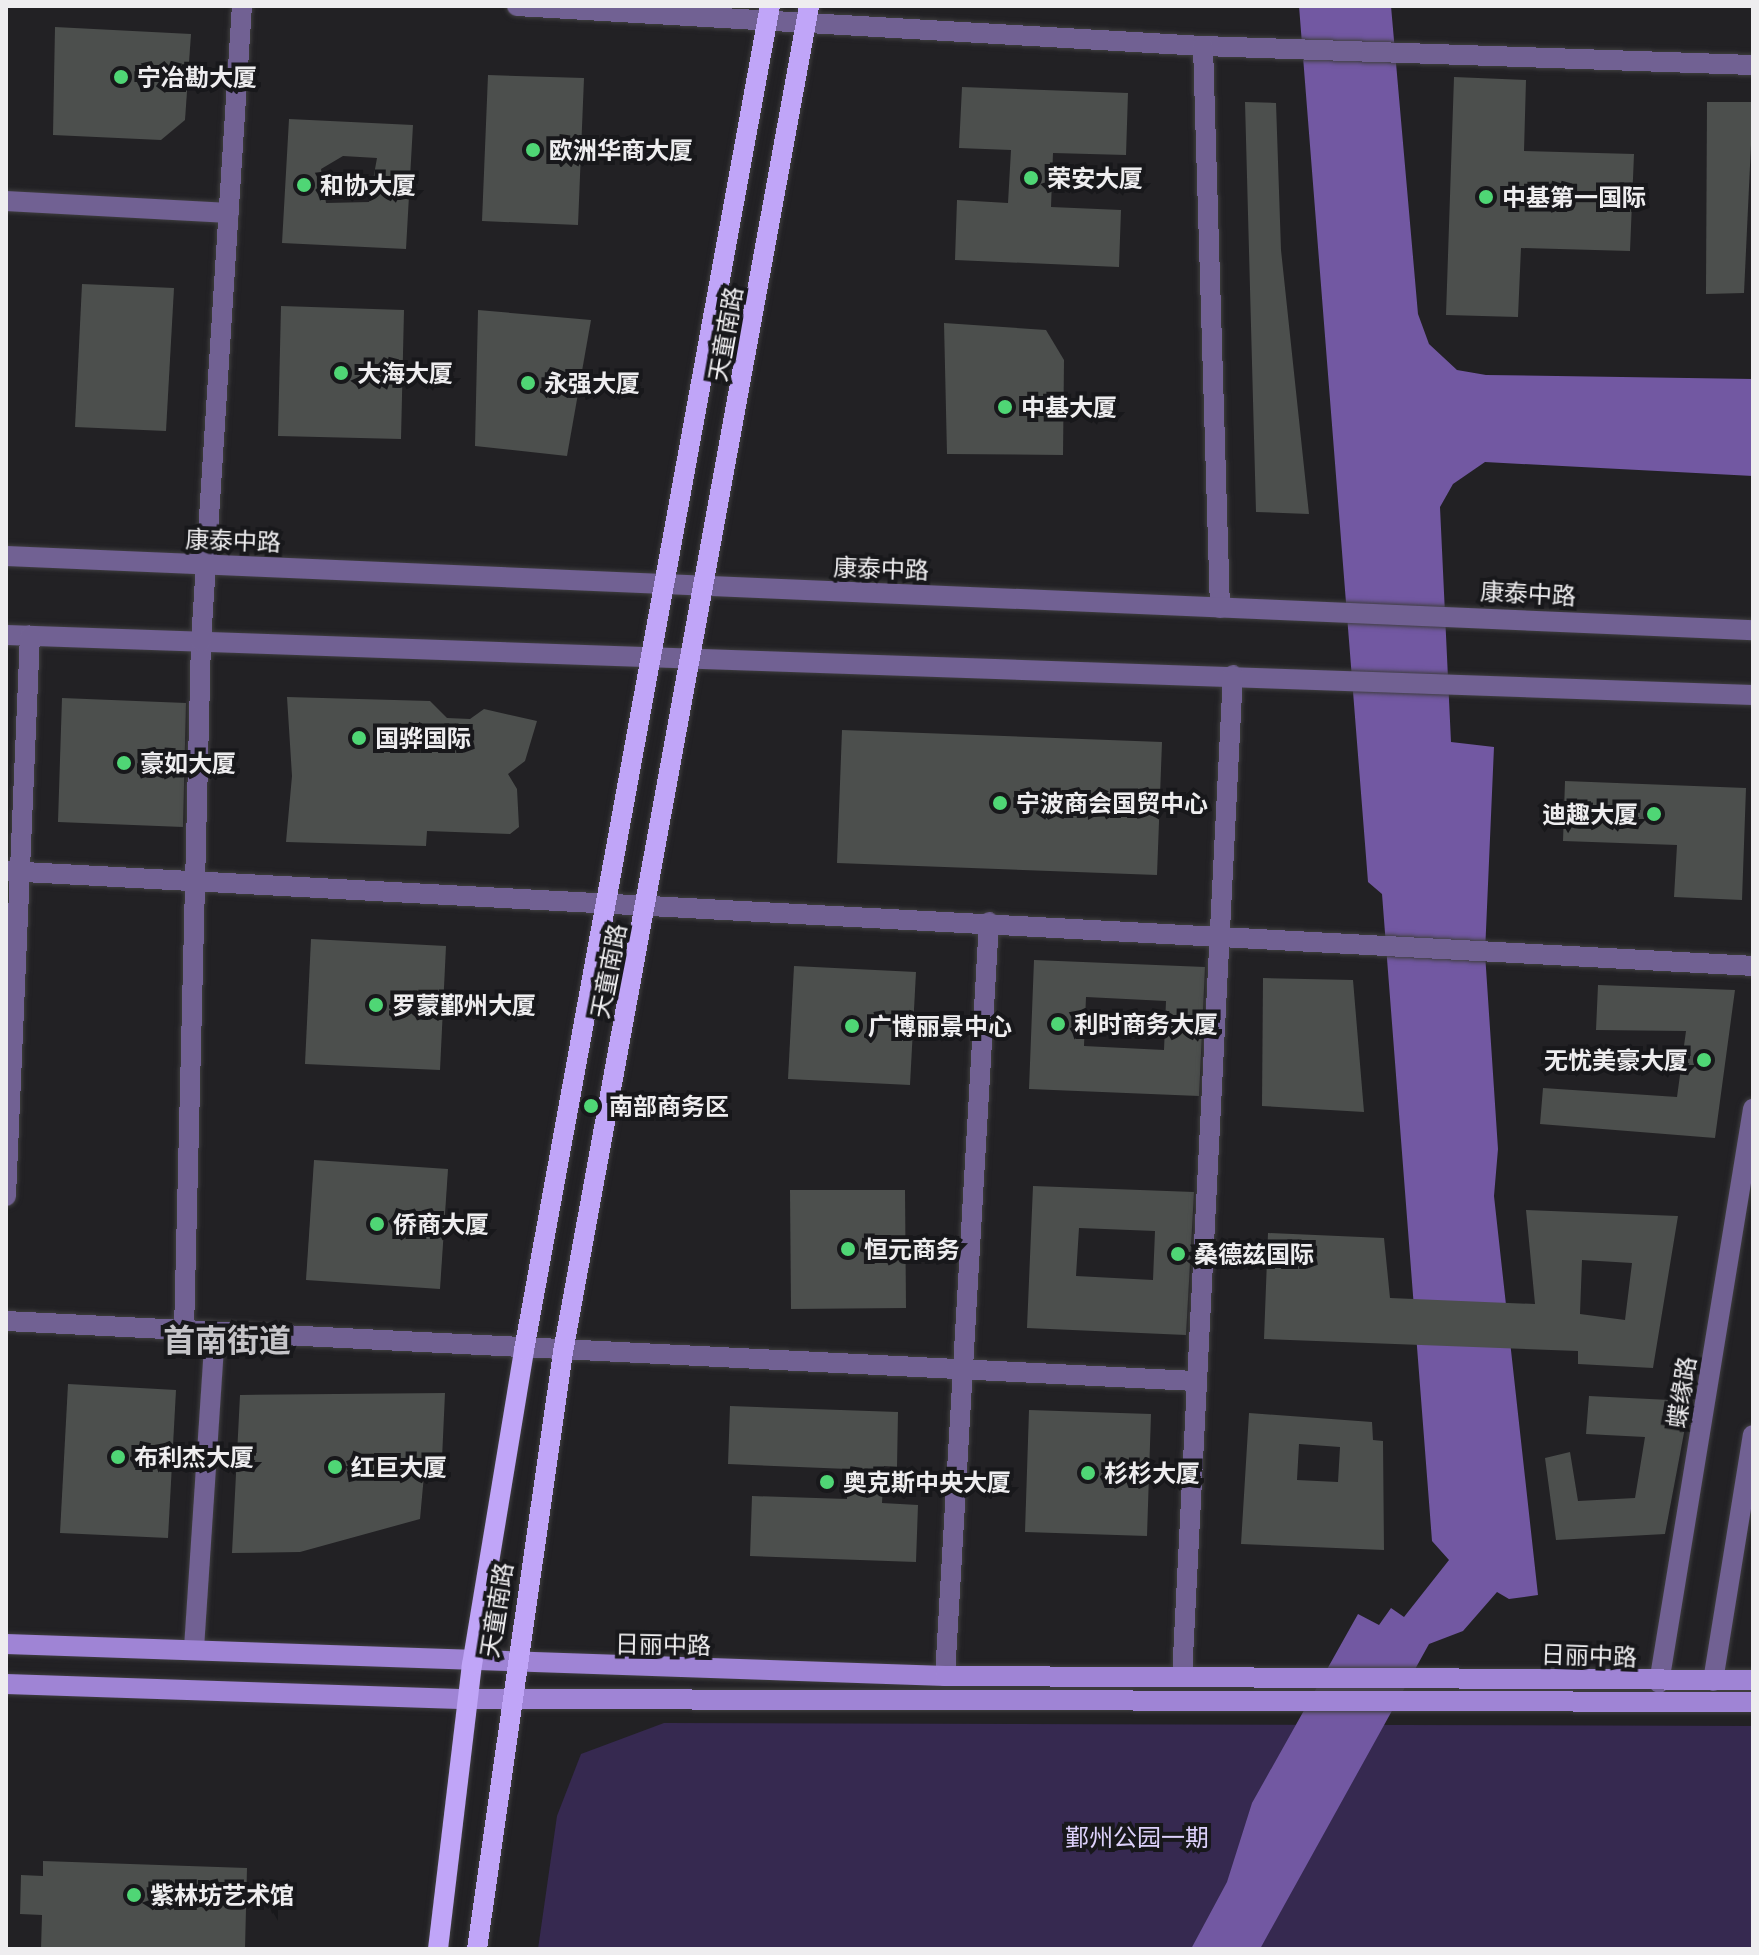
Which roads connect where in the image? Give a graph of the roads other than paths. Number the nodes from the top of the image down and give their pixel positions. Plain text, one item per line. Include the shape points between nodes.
1 (242, 6) edge
2 (517, 6) edge
3 (769, 13) edge
4 (808, 14) edge
5 (1203, 46) junction
6 (1753, 65) edge
7 (6, 201) edge
8 (229, 213) junction
9 (6, 556) edge
10 (206, 565) junction
11 (665, 585) junction
12 (707, 587) junction
13 (1220, 608) junction
14 (1753, 630) edge
15 (6, 635) edge
16 (30, 636) junction
17 (201, 641) junction
18 (653, 656) junction
19 (694, 658) junction
20 (1233, 675) junction
21 (1753, 695) edge
22 (14, 871) edge
23 (195, 879) junction
24 (611, 898) junction
25 (648, 901) junction
26 (989, 922) junction
27 (1217, 937) junction
28 (1753, 966) edge
29 (1753, 1109) edge
30 (6, 1196) edge
31 (6, 1321) edge
32 (184, 1331) junction
33 (215, 1335) junction
34 (524, 1350) junction
35 (563, 1352) junction
36 (964, 1370) junction
37 (1196, 1381) junction
38 (1753, 1435) edge
39 (6, 1644) edge
40 (194, 1648) junction
41 (472, 1665) junction
42 (513, 1666) junction
43 (945, 1676) junction
44 (1182, 1677) junction
45 (1753, 1680) edge
46 (1713, 1681) junction
47 (1659, 1683) junction
48 (6, 1684) edge
49 (467, 1699) junction
50 (509, 1699) junction
51 (1753, 1702) edge
52 (438, 1949) edge
53 (477, 1949) edge

1 - 8 street
2 - 3 street
3 - 4 street
3 - 11 main road, 天童南路
4 - 5 street
4 - 12 main road, 天童南路
5 - 6 street
5 - 13 street
7 - 8 street
8 - 10 street
9 - 10 street, 康泰中路
10 - 11 street, 康泰中路
10 - 17 street
11 - 12 street, 康泰中路
11 - 18 main road, 天童南路
12 - 13 street, 康泰中路
12 - 19 main road, 天童南路
13 - 14 street, 康泰中路
15 - 16 street
16 - 17 street
16 - 22 street
17 - 18 street
17 - 23 street
18 - 19 street
18 - 24 main road, 天童南路
19 - 20 street
19 - 25 main road, 天童南路
20 - 21 street
20 - 27 street
22 - 23 street
22 - 30 street
23 - 24 street
23 - 32 street
24 - 25 street
24 - 34 main road, 天童南路
25 - 26 street
25 - 35 main road, 天童南路
26 - 27 street
26 - 36 street
27 - 28 street
27 - 37 street
29 - 47 street, 蝶缘路
31 - 32 street
32 - 33 street
33 - 34 street
33 - 40 street
34 - 35 street
34 - 41 main road, 天童南路
35 - 36 street
35 - 42 main road, 天童南路
36 - 37 street
36 - 43 street
37 - 44 street
38 - 46 street
39 - 40 main road, 日丽中路
40 - 41 main road, 日丽中路
41 - 42 main road, 日丽中路
41 - 49 main road, 天童南路
42 - 43 main road, 日丽中路
42 - 50 main road, 天童南路
43 - 44 main road, 日丽中路
44 - 47 main road, 日丽中路 via 1424,1676
45 - 46 main road, 日丽中路
46 - 47 main road, 日丽中路
48 - 49 main road
49 - 50 main road
49 - 52 main road, 天童南路
50 - 51 main road
50 - 53 main road, 天童南路

